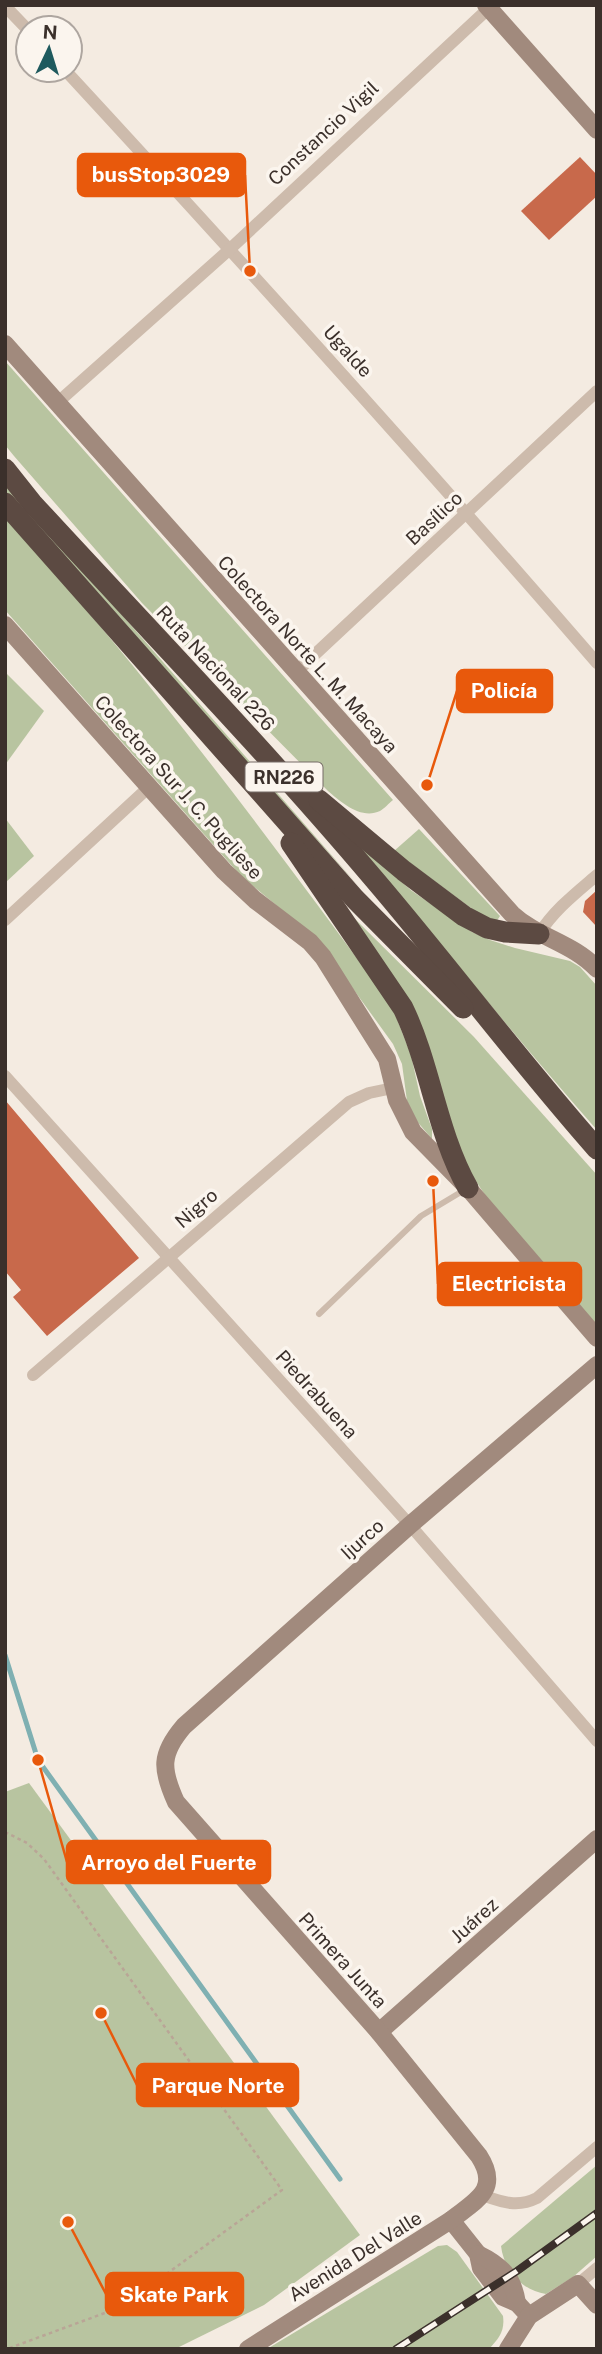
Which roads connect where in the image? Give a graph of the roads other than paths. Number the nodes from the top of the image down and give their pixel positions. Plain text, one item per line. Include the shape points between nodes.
1 (489, 6) edge
2 (78, 84) edge
3 (597, 130) edge
4 (230, 249) junction
5 (5, 344) edge
6 (597, 391) edge
7 (57, 403) junction
8 (5, 469) edge
9 (5, 503) edge
10 (467, 513) junction
11 (5, 625) edge
12 (597, 663) edge
13 (296, 672) junction
14 (256, 744) junction
15 (237, 763) junction
16 (149, 787) junction
17 (597, 875) edge
18 (5, 920) edge
19 (539, 934) junction
20 (597, 969) edge
21 (5, 1076) edge
22 (393, 1088) junction
23 (550, 1097) junction
24 (597, 1149) edge
25 (468, 1188) junction
26 (168, 1258) junction
27 (319, 1314) dead end
28 (597, 1338) edge
29 (597, 1366) edge
30 (33, 1375) dead end
31 (410, 1525) junction
32 (597, 1741) edge
33 (166, 1754) joint
34 (597, 1839) edge
35 (379, 2032) junction
36 (597, 2147) edge
37 (482, 2195) junction
38 (451, 2220) junction
39 (597, 2268) edge
40 (578, 2284) junction
41 (597, 2305) edge
42 (523, 2310) junction
43 (248, 2349) edge
44 (508, 2349) edge

1 - 3 street
1 - 4 street, Constancio Vigil
2 - 4 street, Ugalde
4 - 7 street, Constancio Vigil
4 - 10 street, Ugalde
5 - 7 street, Colectora Norte L. M. Macaya
6 - 10 street, Basílico
7 - 13 street, Colectora Norte L. M. Macaya
8 - 14 highway, Ruta Nacional 226 / RN226
9 - 15 highway, Ruta Nacional 226 / RN226
10 - 12 street, Ugalde
10 - 13 street, Basílico
11 - 16 street, Colectora Sur J. C. Pugliese
13 - 19 street, Colectora Norte L. M. Macaya via 512,914
14 - 19 highway via 404,871 464,916 487,928
14 - 23 highway, Ruta Nacional 226 / RN226 via 375,880
15 - 23 highway, Ruta Nacional 226 / RN226 via 355,899
15 - 25 highway via 403,1008 453,1162
16 - 18 street
16 - 22 street, Colectora Sur J. C. Pugliese via 239,886 323,957 381,1047
17 - 19 street via 547,920
19 - 20 street, Colectora Norte L. M. Macaya via 575,949
21 - 26 street, Piedrabuena
22 - 25 street, Colectora Sur J. C. Pugliese via 413,1132
22 - 26 street, Nigro via 349,1102
23 - 24 highway, Ruta Nacional 226 / RN226
25 - 27 lane via 421,1216
25 - 28 street, Colectora Sur J. C. Pugliese
26 - 30 street, Nigro
26 - 31 street, Piedrabuena
29 - 31 street, Ijurco
31 - 32 street, Piedrabuena
31 - 33 street, Ijurco via 184,1726
33 - 35 street, Primera Junta via 165,1769 176,1802
34 - 35 street, Juárez
35 - 37 street, Primera Junta via 482,2161 488,2177
36 - 37 street via 537,2199 514,2205
37 - 38 street, Avenida Del Valle
38 - 42 street via 478,2254 497,2263 515,2287
38 - 43 street, Avenida Del Valle
39 - 40 street
40 - 41 street
40 - 42 street
42 - 44 street

